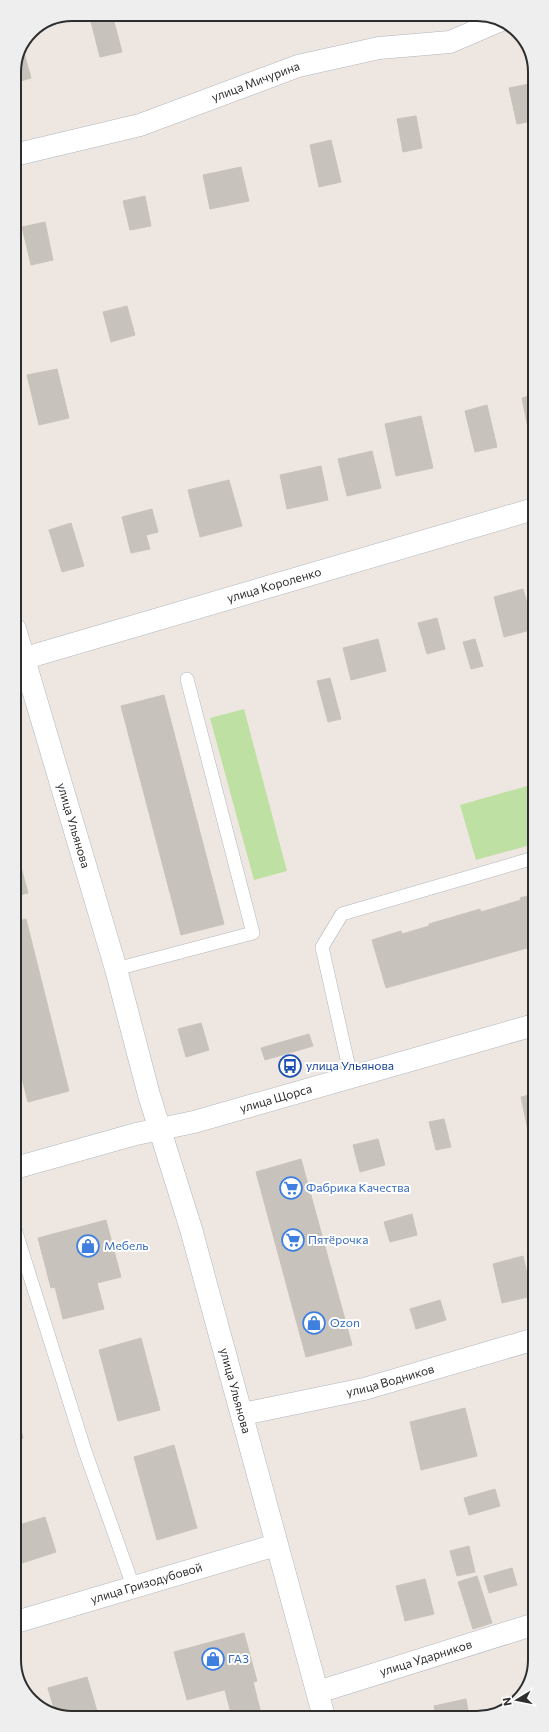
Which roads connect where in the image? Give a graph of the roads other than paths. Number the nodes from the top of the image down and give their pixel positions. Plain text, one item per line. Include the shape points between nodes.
1 (493, 24) edge
2 (21, 153) edge
3 (528, 511) edge
4 (21, 660) edge
5 (21, 663) edge
6 (187, 679) dead end
7 (528, 860) edge
8 (116, 969) junction
9 (528, 1027) edge
10 (351, 1077) junction
11 (161, 1129) junction
12 (21, 1166) edge
13 (21, 1248) edge
14 (528, 1341) edge
15 (243, 1414) junction
16 (276, 1544) junction
17 (133, 1586) junction
18 (21, 1620) edge
19 (528, 1626) edge
20 (318, 1692) junction
21 (323, 1711) edge

1 - 2 street, улица Мичурина via 450,42 379,48 298,66 140,125
3 - 4 street, улица Короленко
5 - 8 street, улица Ульянова
6 - 8 lane via 253,933
7 - 10 lane via 342,914 322,947
8 - 11 street, улица Ульянова via 145,1080
9 - 10 street, улица Щорса
10 - 11 street, улица Щорса
11 - 12 street, улица Щорса
11 - 15 street, улица Ульянова
13 - 17 lane via 85,1451
14 - 15 street, улица Водников via 364,1389
15 - 16 street, улица Ульянова
16 - 17 street, улица Гризодубовой
16 - 20 street, улица Ульянова
17 - 18 street, улица Гризодубовой
19 - 20 street, улица Ударников
20 - 21 street, улица Ульянова

